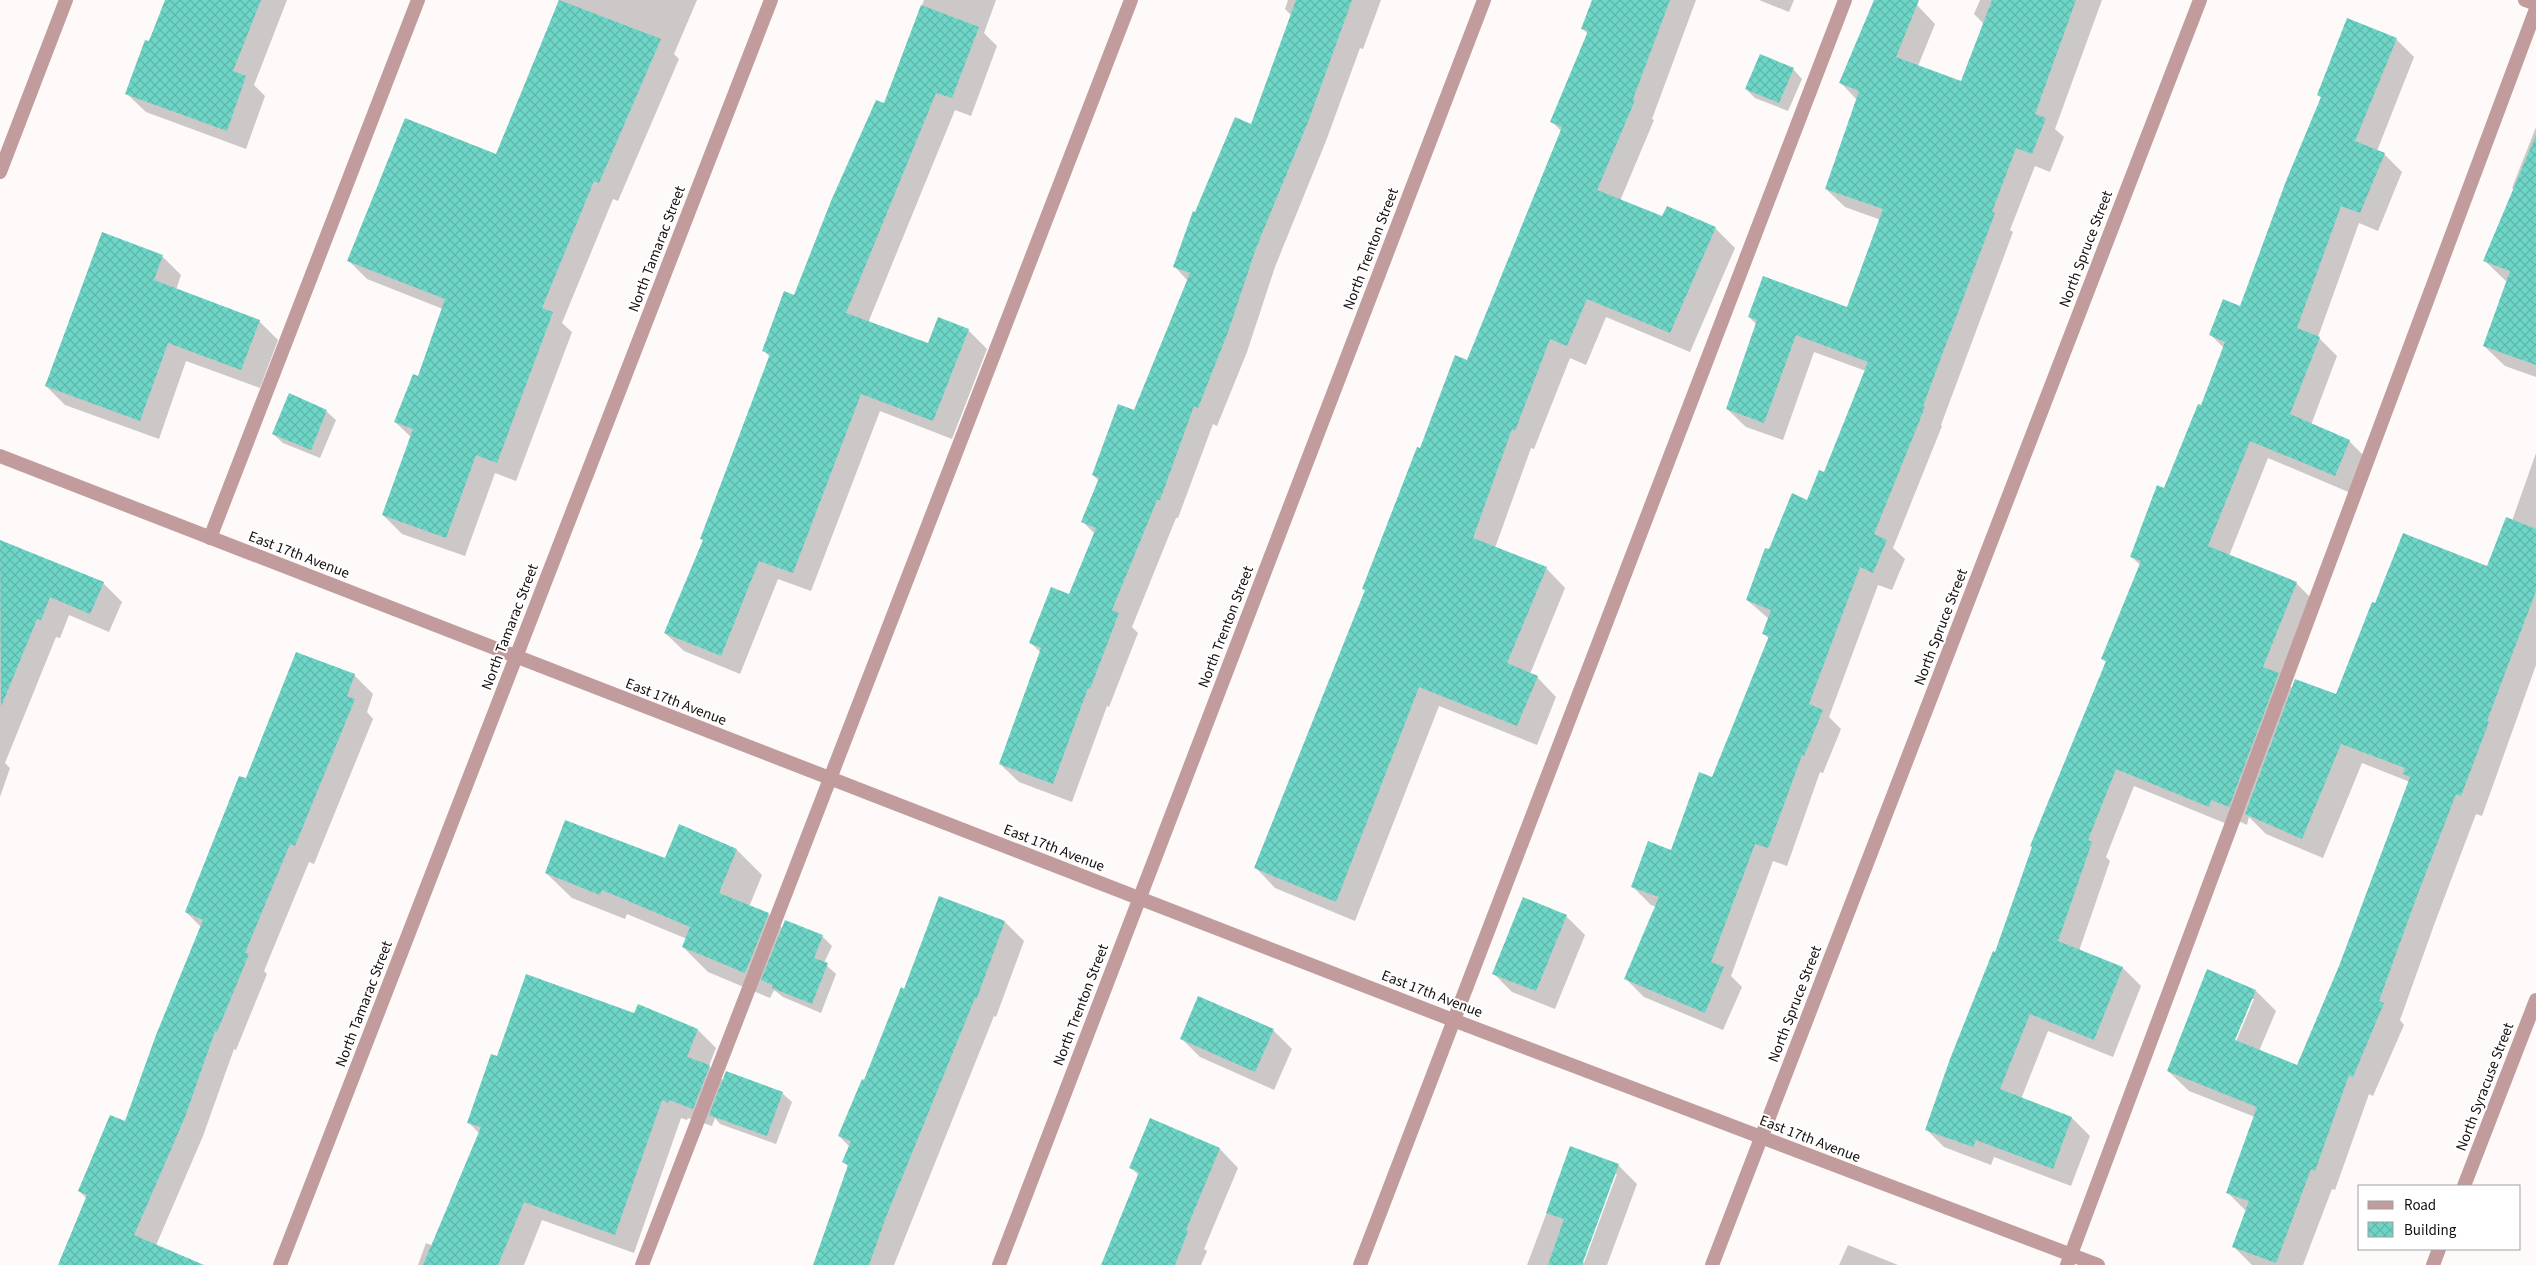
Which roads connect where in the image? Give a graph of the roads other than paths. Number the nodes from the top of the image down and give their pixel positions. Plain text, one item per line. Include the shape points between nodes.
1 (66, 0) edge
2 (418, 0) edge
3 (771, 0) edge
4 (1130, 0) edge
5 (1484, 0) edge
6 (1845, 0) edge
7 (2200, 0) edge
8 (2525, 0) edge
9 (2536, 4) edge
10 (2536, 9) edge
11 (0, 172) edge
12 (0, 456) edge
13 (210, 538) junction
14 (516, 658) junction
15 (829, 778) junction
16 (1139, 899) junction
17 (2536, 1000) edge
18 (1453, 1020) junction
19 (1761, 1138) junction
20 (2464, 1185) edge
21 (2439, 1250) edge
22 (2069, 1260) edge
23 (280, 1265) edge
24 (642, 1265) edge
25 (998, 1265) edge
26 (1360, 1265) edge
27 (1712, 1265) edge
28 (2098, 1265) edge
29 (2433, 1265) edge

1 - 11 street
2 - 13 street
3 - 14 street, North Tamarac Street
4 - 15 street
5 - 16 street, North Trenton Street
6 - 18 street
7 - 19 street, North Spruce Street
8 - 9 street
10 - 22 street
12 - 13 street, East 17th Avenue
13 - 14 street, East 17th Avenue
14 - 15 street, East 17th Avenue
14 - 23 street, North Tamarac Street
15 - 16 street, East 17th Avenue
15 - 24 street
16 - 18 street, East 17th Avenue
16 - 25 street, North Trenton Street
17 - 20 street, North Syracuse Street
18 - 19 street, East 17th Avenue
18 - 26 street
19 - 22 street, East 17th Avenue
19 - 27 street, North Spruce Street
21 - 29 street
22 - 28 street, East 17th Avenue

